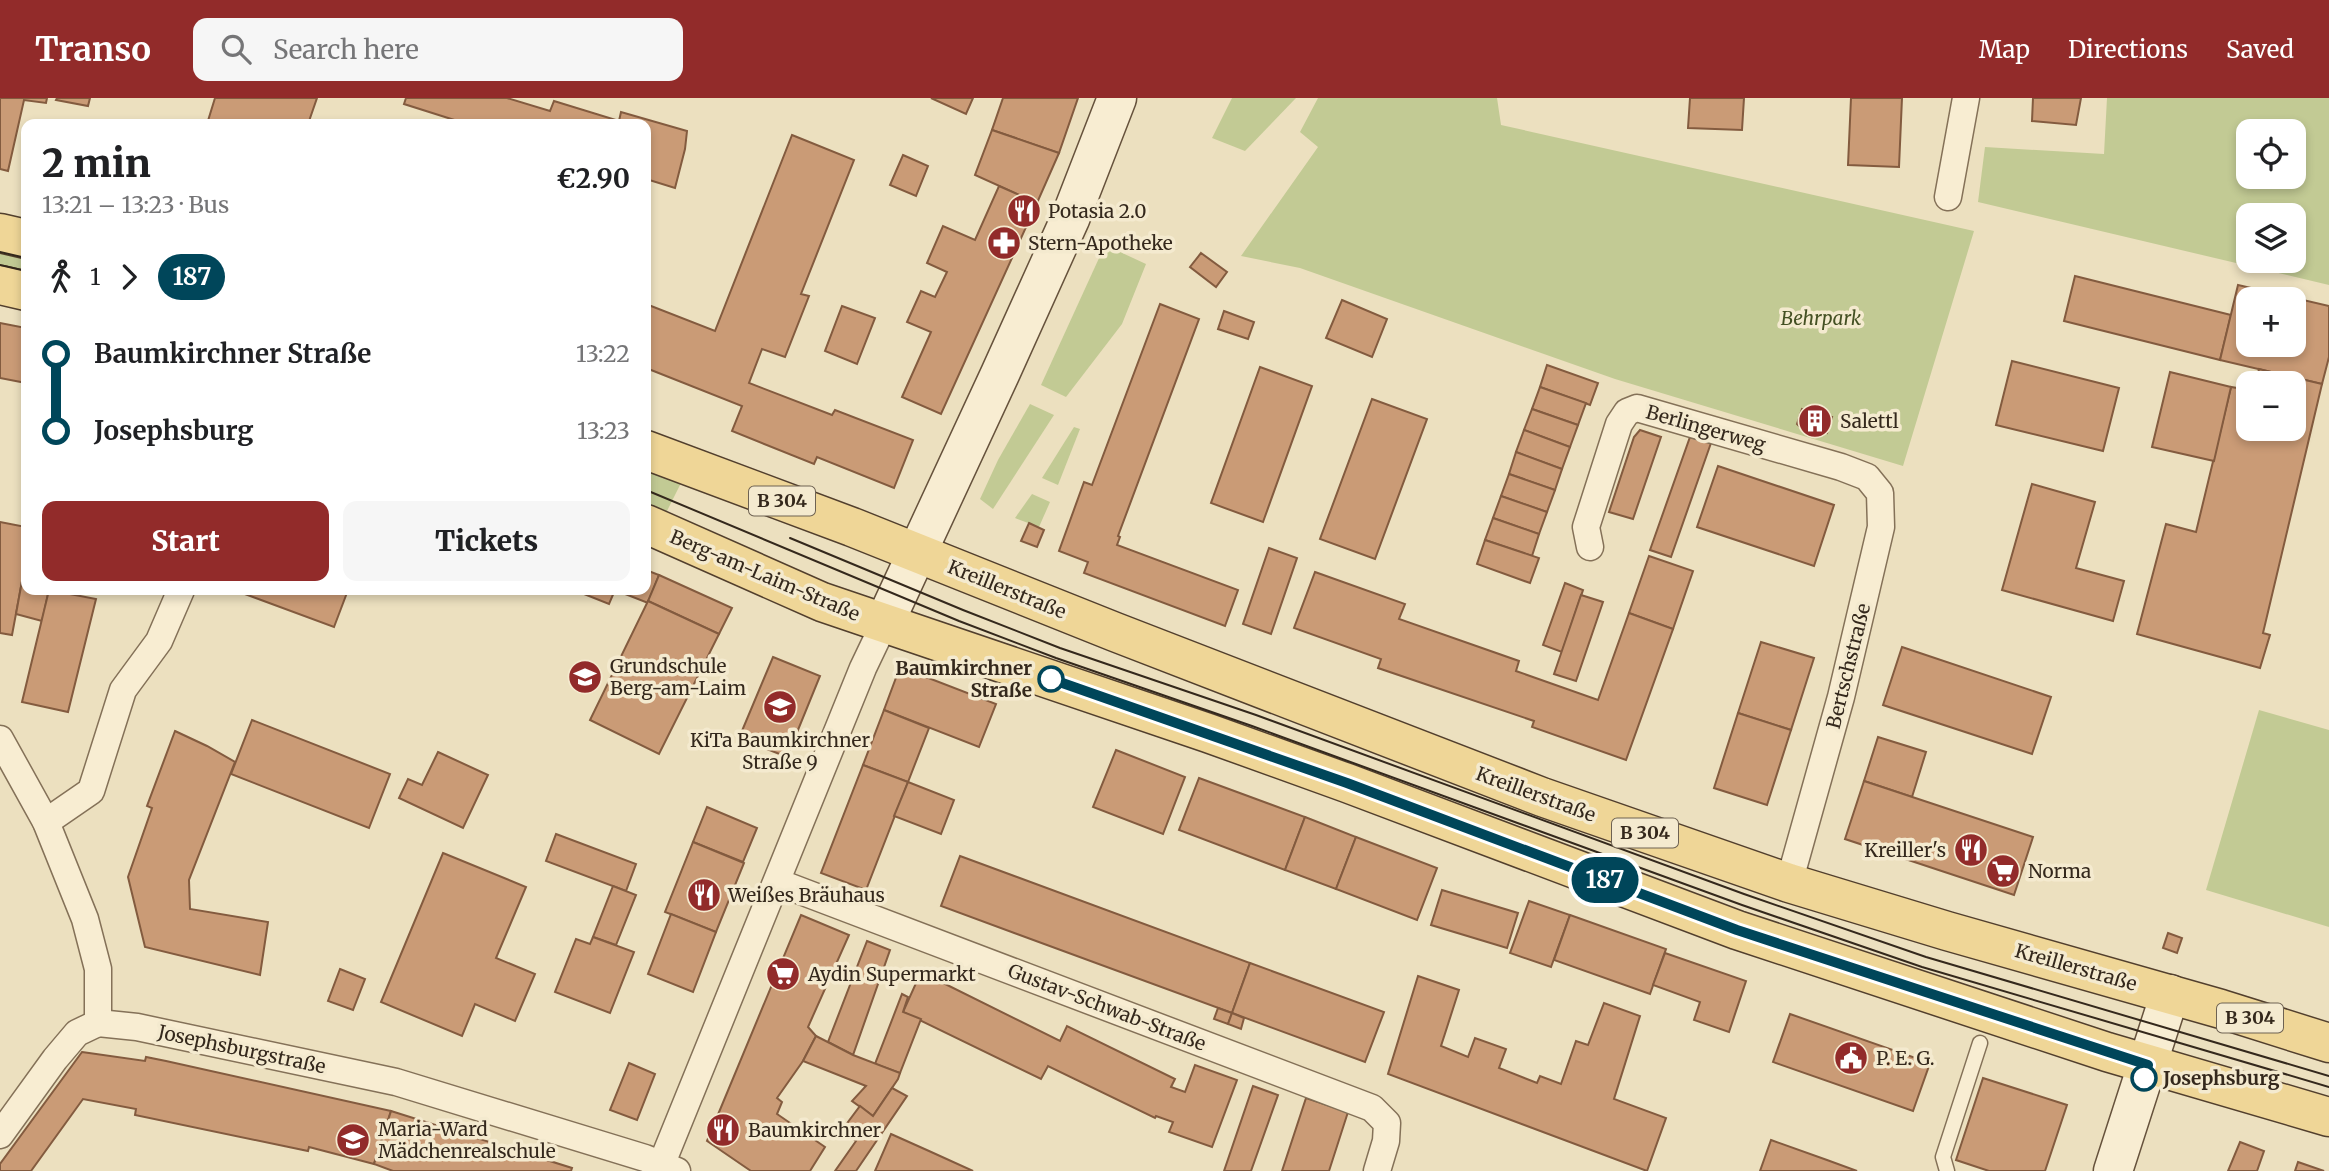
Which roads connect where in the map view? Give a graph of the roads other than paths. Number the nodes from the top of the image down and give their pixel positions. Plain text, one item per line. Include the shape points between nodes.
1 (1117, 98) edge
2 (1966, 98) edge
3 (1948, 197) dead end
4 (0, 233) edge
5 (21, 238) edge
6 (0, 285) edge
7 (21, 290) edge
8 (651, 452) edge
9 (1841, 467) joint
10 (651, 526) edge
11 (1590, 547) dead end
12 (918, 553) junction
13 (179, 595) edge
14 (884, 624) junction
15 (0, 739) edge
16 (46, 822) junction
17 (777, 881) junction
18 (1789, 883) junction
19 (2170, 994) junction
20 (98, 1023) junction
21 (1980, 1043) dead end
22 (2329, 1043) edge
23 (2148, 1065) junction
24 (2329, 1116) edge
25 (0, 1135) edge
26 (669, 1167) edge
27 (1377, 1171) edge
28 (1947, 1171) edge
29 (2113, 1171) edge

1 - 12 main road via 1070,219
2 - 3 street
4 - 5 main road
6 - 7 main road
8 - 12 main road, B 304
9 - 11 street, Berlingerweg via 1637,408 1627,412 1619,425 1586,527
9 - 18 street, Bertschstraße via 1867,477 1880,493 1881,527 1841,697
10 - 14 main road, Berg-am-Laim-Straße via 822,602
12 - 14 main road
12 - 18 main road, Kreillerstraße / B 304 via 1542,797
13 - 16 street via 159,641 124,690 91,791
14 - 17 street
14 - 23 main road via 1335,778 1737,930
15 - 16 street
16 - 20 street via 85,919 98,969
17 - 26 street
17 - 27 street, Gustav-Schwab-Straße via 1372,1108 1387,1123
18 - 19 main road, Kreillerstraße / B 304
19 - 22 main road, Kreillerstraße / B 304
19 - 23 main road
20 - 25 street via 77,1033
20 - 26 street, Josephsburgstraße via 137,1027 396,1082
21 - 28 lane via 1943,1157
23 - 24 main road
23 - 29 main road

